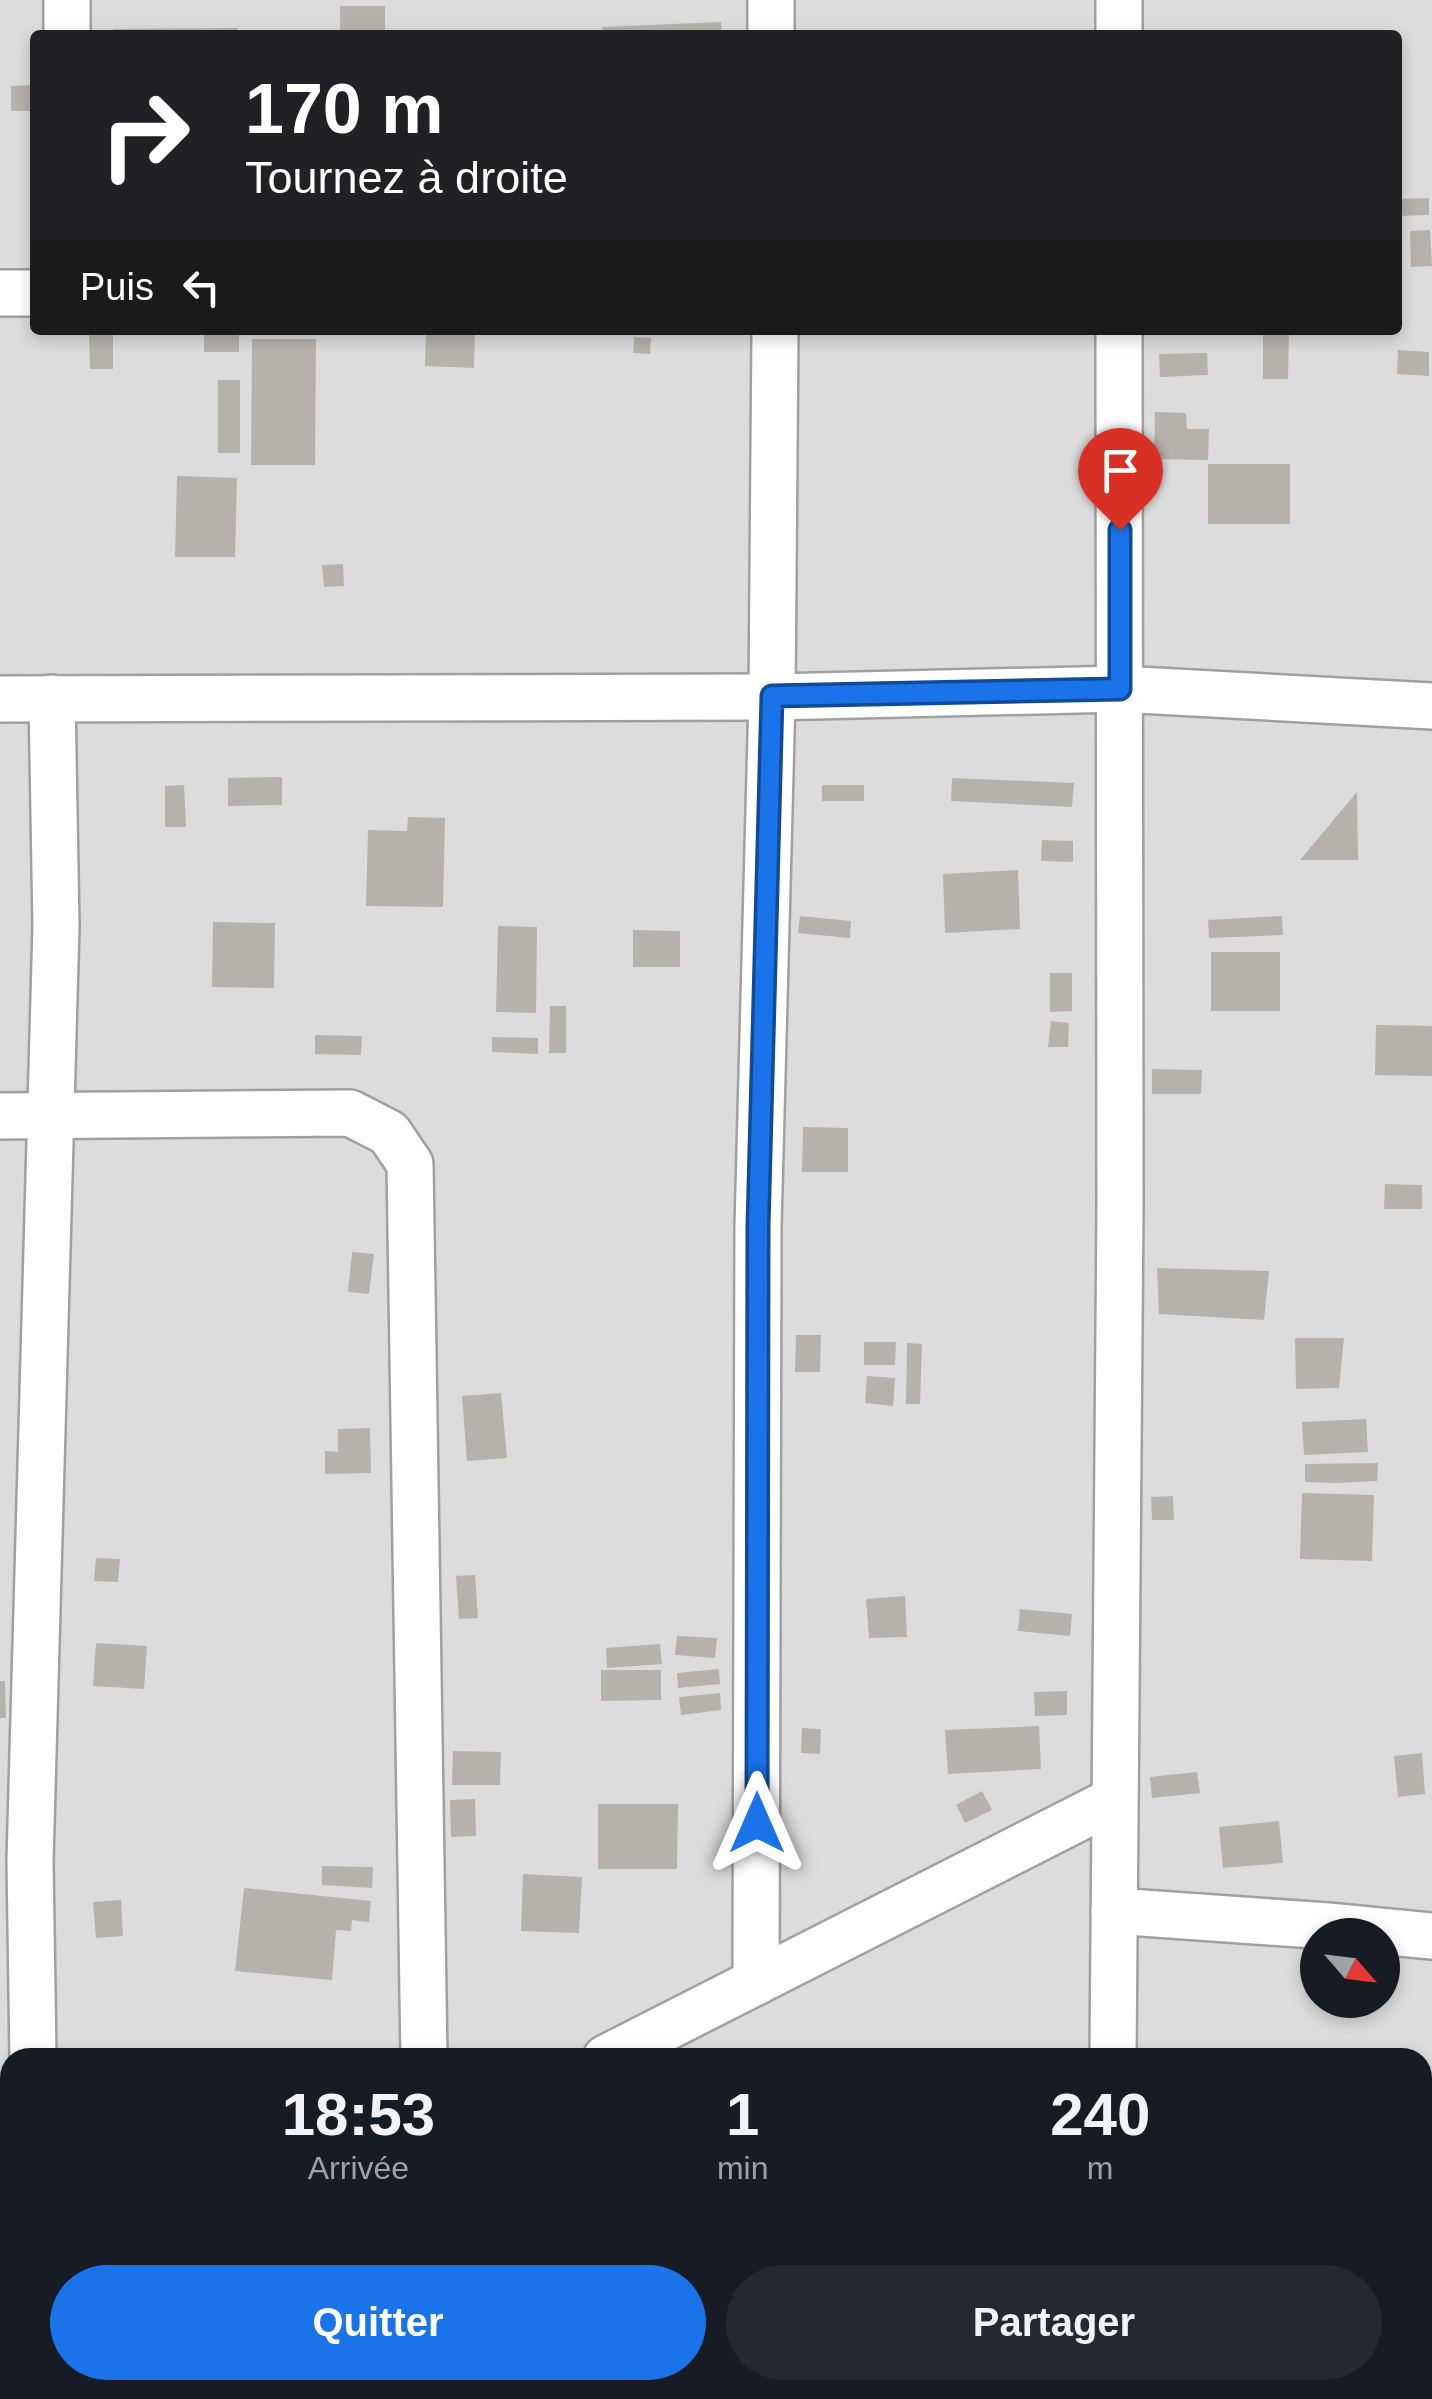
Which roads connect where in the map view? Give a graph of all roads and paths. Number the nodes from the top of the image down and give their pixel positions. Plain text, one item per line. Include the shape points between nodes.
1 (67, 0) edge
2 (771, 0) edge
3 (1119, 0) edge
4 (67, 30) edge
5 (771, 30) edge
6 (1119, 30) edge
7 (0, 293) edge
8 (30, 293) edge
9 (775, 335) edge
10 (1120, 335) edge
11 (1120, 689) junction
12 (772, 696) junction
13 (52, 698) junction
14 (0, 699) edge
15 (1432, 706) edge
16 (0, 1116) edge
17 (50, 1117) junction
18 (1114, 1800) junction
19 (15, 1860) edge
20 (1114, 1911) junction
21 (1432, 1936) edge
22 (756, 1982) junction
23 (32, 2048) edge
24 (424, 2048) edge
25 (626, 2048) edge
26 (1113, 2048) edge

1 - 4 street
2 - 5 street
3 - 6 street
7 - 8 street
9 - 12 street
10 - 11 street
11 - 12 street
11 - 15 street
11 - 18 street
12 - 13 street
12 - 22 street via 758,1227
13 - 14 street
13 - 17 street via 56,926
16 - 17 street
17 - 19 street
17 - 24 street via 350,1113 388,1134 410,1164
18 - 20 street
18 - 22 street
19 - 23 street
20 - 21 street
20 - 26 street
22 - 25 street

